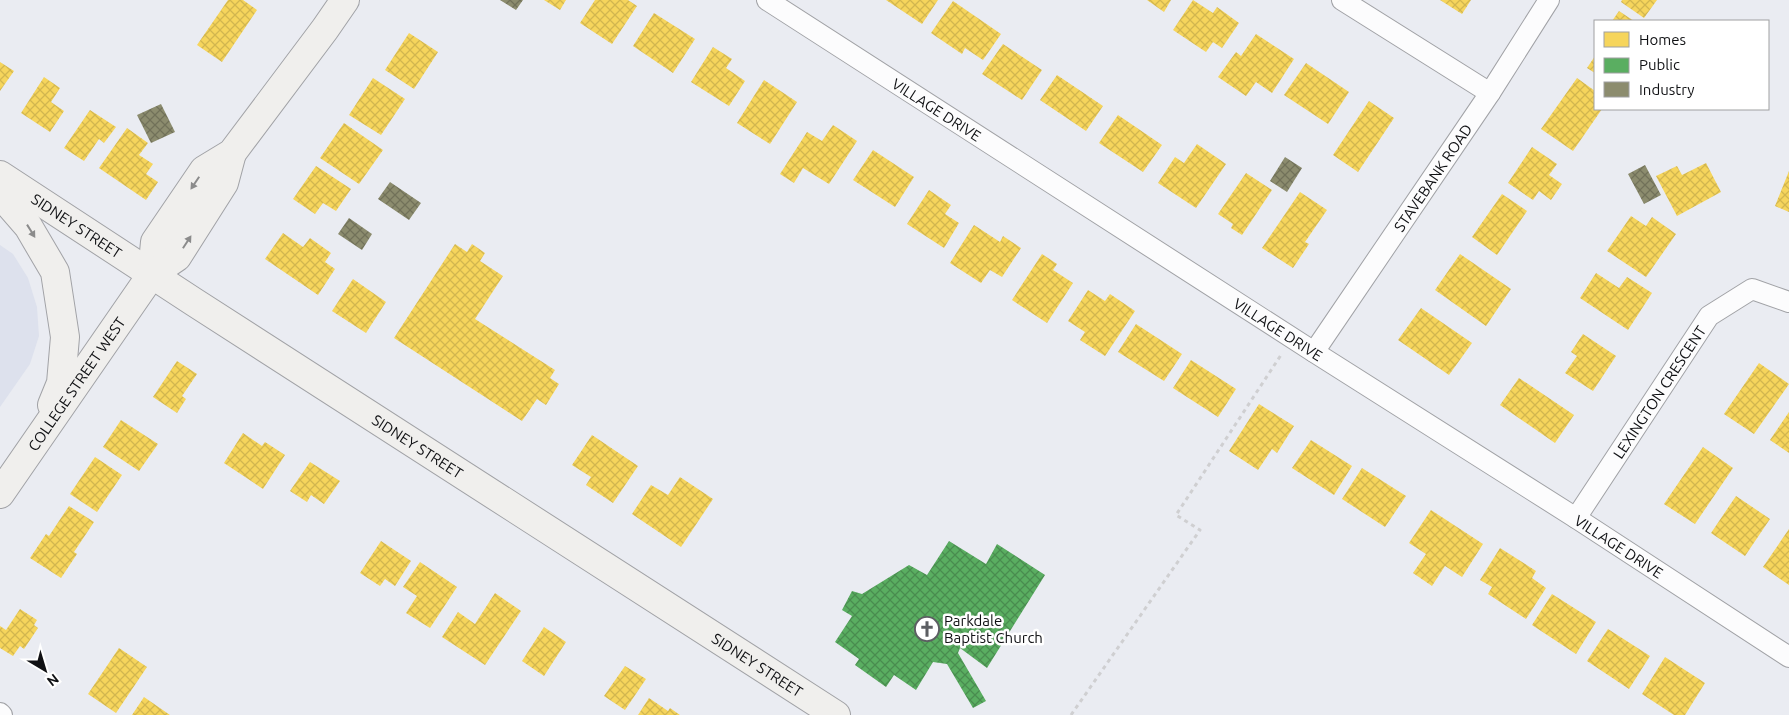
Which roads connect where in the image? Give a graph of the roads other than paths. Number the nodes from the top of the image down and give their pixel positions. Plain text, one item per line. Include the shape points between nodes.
1 (344, 0) edge
2 (767, 0) edge
3 (1342, 0) edge
4 (1549, 0) edge
5 (1490, 93) junction
6 (0, 175) edge
7 (0, 194) edge
8 (152, 274) junction
9 (1789, 302) edge
10 (1314, 352) junction
11 (39, 437) junction
12 (0, 494) edge
13 (1576, 518) junction
14 (1789, 657) edge
15 (836, 715) edge

1 - 8 main road, COLLEGE STREET WEST via 232,153 224,183 177,257
2 - 10 street, VILLAGE DRIVE
3 - 5 street
4 - 5 street, STAVEBANK ROAD
5 - 10 street, STAVEBANK ROAD
6 - 8 main road, SIDNEY STREET
7 -> 11 main road via 28,226 55,272 65,337 61,383
8 - 11 main road, COLLEGE STREET WEST
8 - 15 main road, SIDNEY STREET
9 - 13 street, LEXINGTON CRESCENT via 1752,289 1709,316
10 - 13 street, VILLAGE DRIVE
11 - 12 main road, COLLEGE STREET WEST
13 - 14 street, VILLAGE DRIVE

